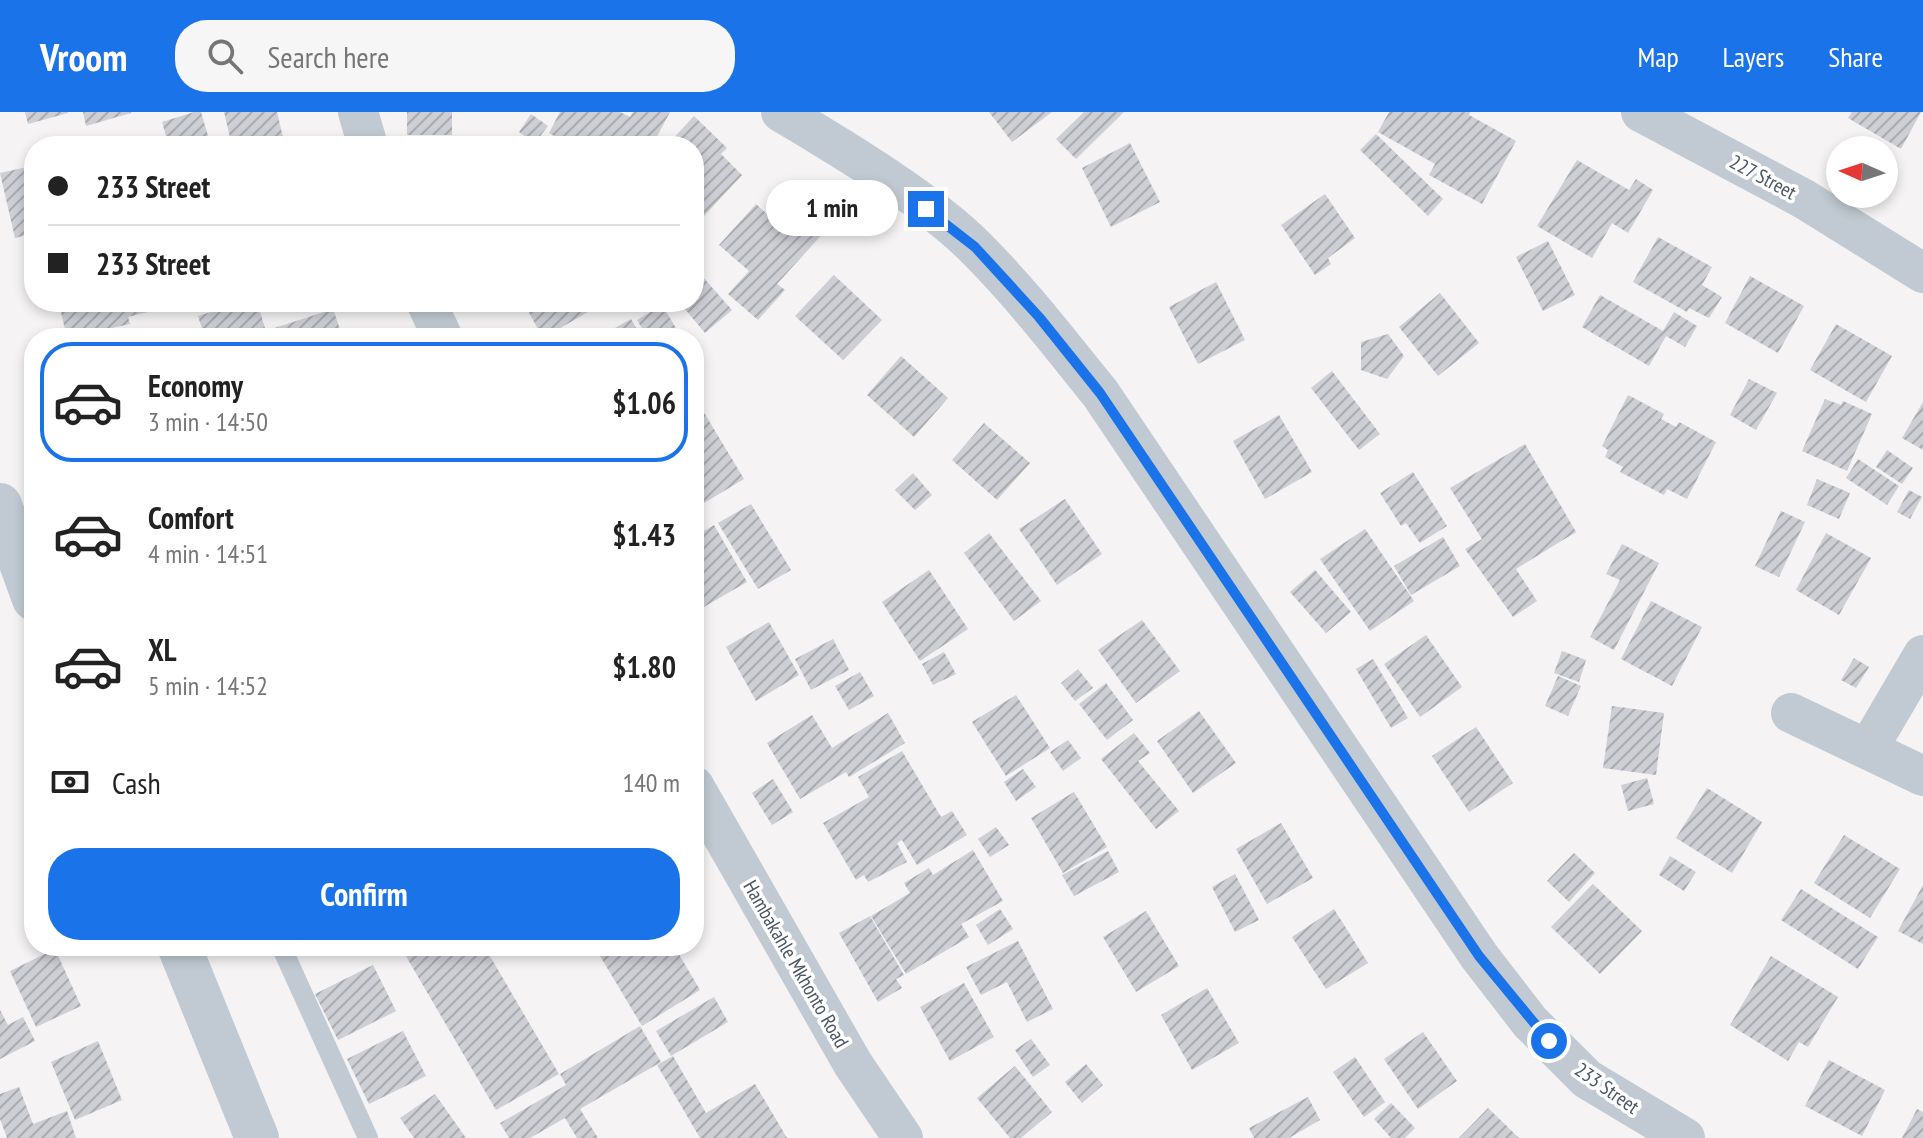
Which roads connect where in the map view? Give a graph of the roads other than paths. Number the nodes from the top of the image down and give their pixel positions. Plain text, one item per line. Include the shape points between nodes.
1 (358, 112) edge
2 (781, 112) edge
3 (1641, 112) edge
4 (365, 136) edge
5 (1923, 273) edge
6 (0, 505) edge
7 (24, 571) edge
8 (1923, 655) edge
9 (1791, 713) dead end
10 (1869, 747) junction
11 (1923, 776) edge
12 (704, 803) edge
13 (183, 956) edge
14 (286, 956) edge
15 (257, 1138) edge
16 (368, 1138) edge
17 (903, 1138) edge
18 (1685, 1138) edge

1 - 4 street
2 - 18 street, 233 Street via 902,190 975,247 1039,317 1100,393 1479,956 1530,1022 1587,1079
3 - 5 street, 227 Street via 1804,199
6 - 7 street
8 - 10 street
9 - 10 street
10 - 11 street
12 - 17 street, Hambakahle Mkhonto Road via 853,1064
13 - 15 street
14 - 16 lane

